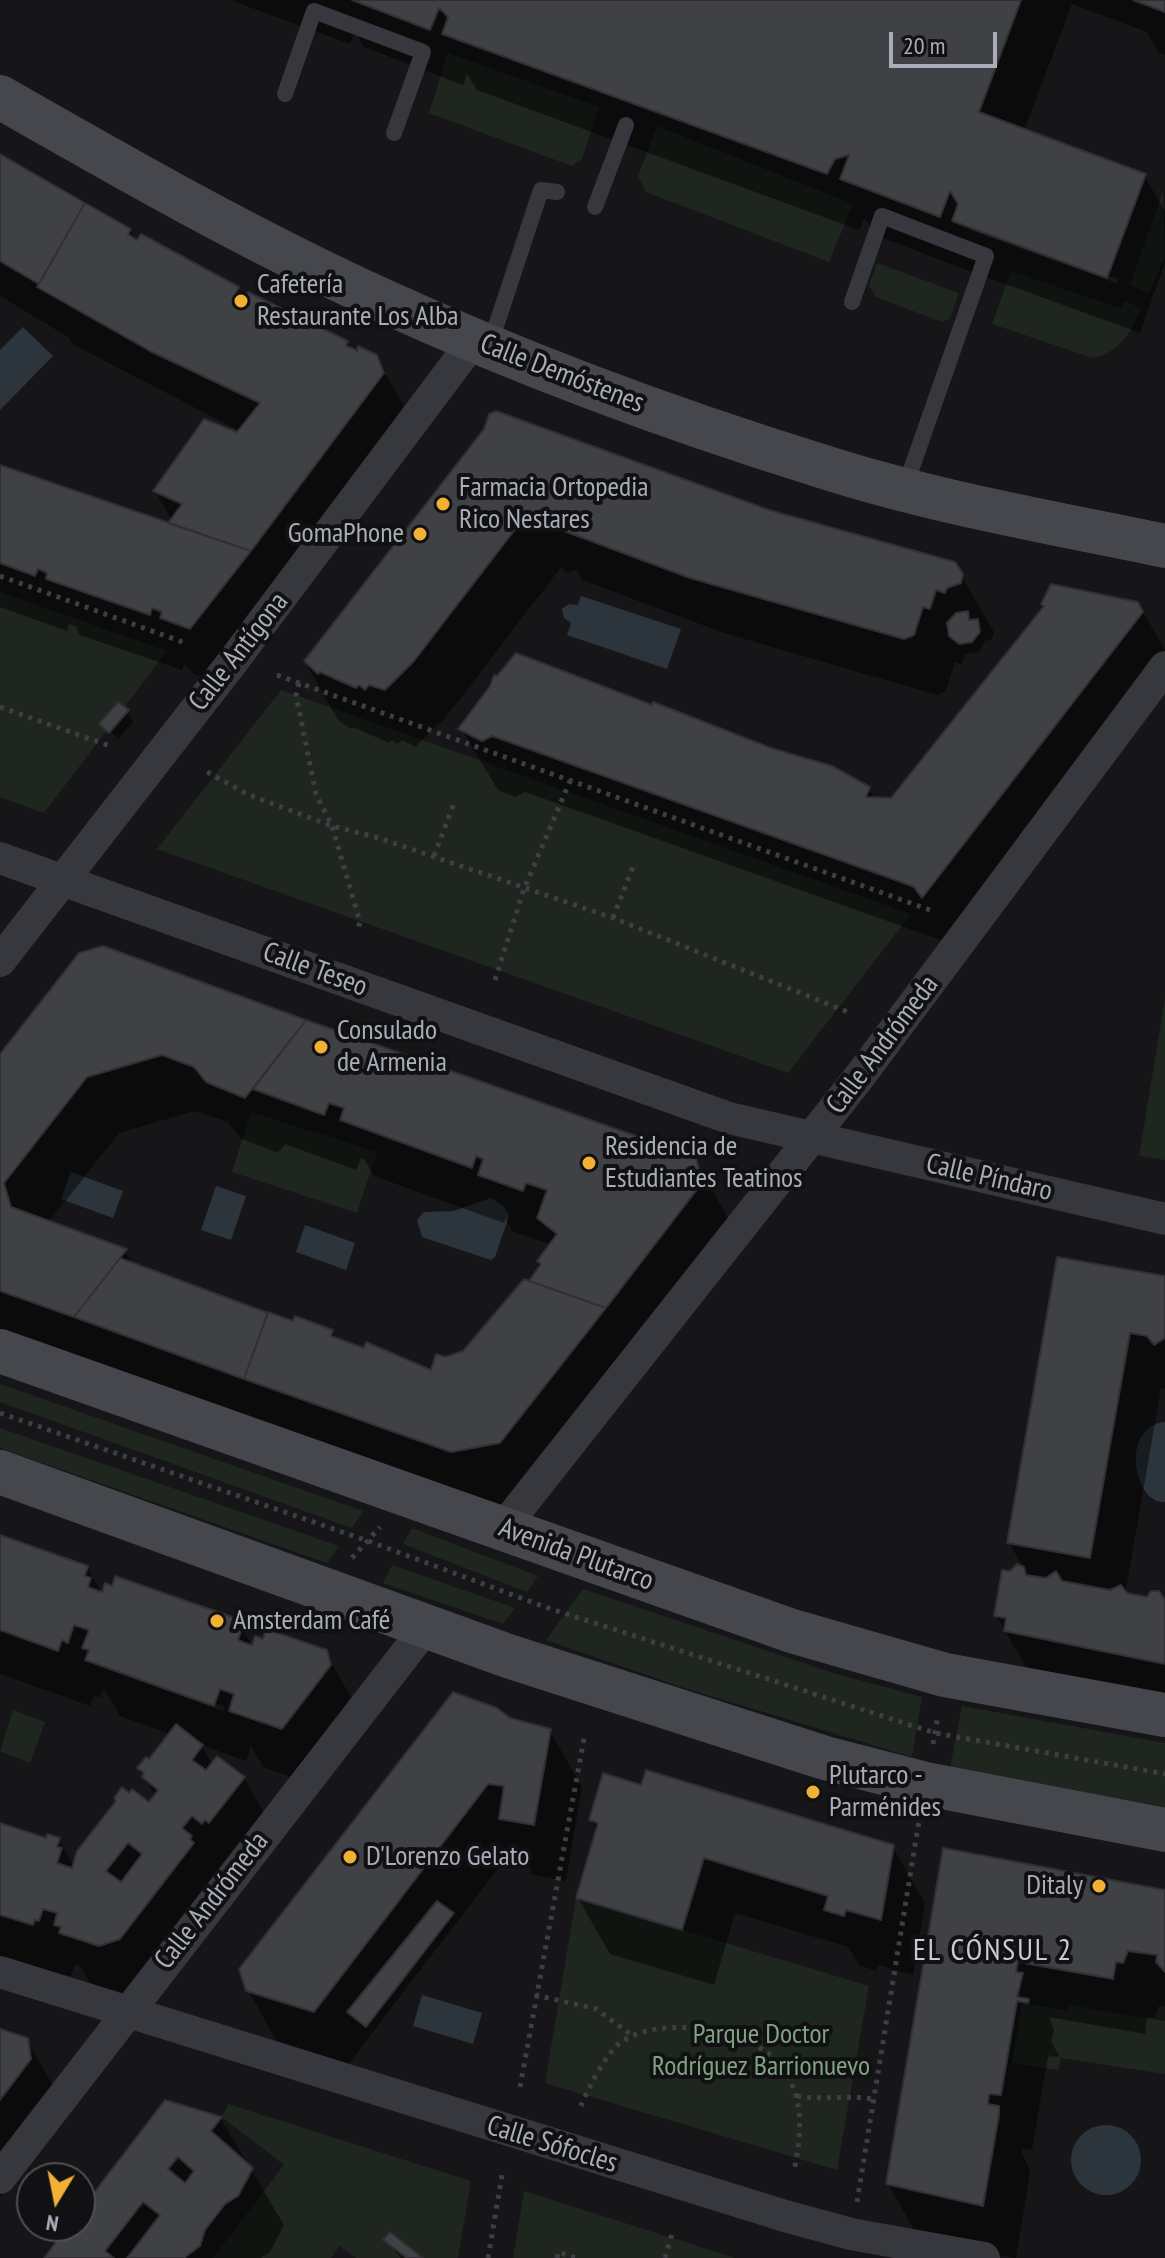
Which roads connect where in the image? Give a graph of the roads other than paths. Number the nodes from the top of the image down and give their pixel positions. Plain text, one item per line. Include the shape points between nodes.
1 (285, 94) dead end
2 (0, 97) edge
3 (626, 125) dead end
4 (394, 133) dead end
5 (557, 192) dead end
6 (595, 207) dead end
7 (852, 302) dead end
8 (482, 343) junction
9 (905, 488) junction
10 (1165, 546) edge
11 (1165, 667) edge
12 (0, 858) edge
13 (62, 880) junction
14 (0, 961) edge
15 (813, 1137) junction
16 (1165, 1219) edge
17 (0, 1351) edge
18 (0, 1472) edge
19 (503, 1528) junction
20 (427, 1626) junction
21 (1165, 1715) edge
22 (1165, 1830) edge
23 (0, 1972) edge
24 (125, 2012) junction
25 (0, 2178) edge
26 (984, 2258) edge

1 - 4 lane via 314,11 423,52
2 - 8 main road, Calle Demóstenes via 160,189 383,301
3 - 6 lane
5 - 8 lane via 541,190
7 - 9 lane via 882,216 986,256
8 - 9 main road, Calle Demóstenes via 613,396 823,467
8 - 13 street, Calle Antígona
9 - 10 main road, Calle Demóstenes
11 - 15 street, Calle Andrómeda
12 - 13 street, Calle Teseo
13 - 14 street, Calle Antígona
13 - 15 street, Calle Teseo via 729,1118
15 - 16 street, Calle Píndaro
15 - 19 street, Calle Andrómeda
17 - 19 main road, Avenida Plutarco
18 - 20 main road
19 - 21 main road, Avenida Plutarco via 792,1631 945,1675
20 - 22 main road via 825,1758 926,1784
20 - 24 street, Calle Andrómeda
23 - 24 street, Calle Sófocles
24 - 25 street, Calle Andrómeda
24 - 26 street, Calle Sófocles via 851,2234

